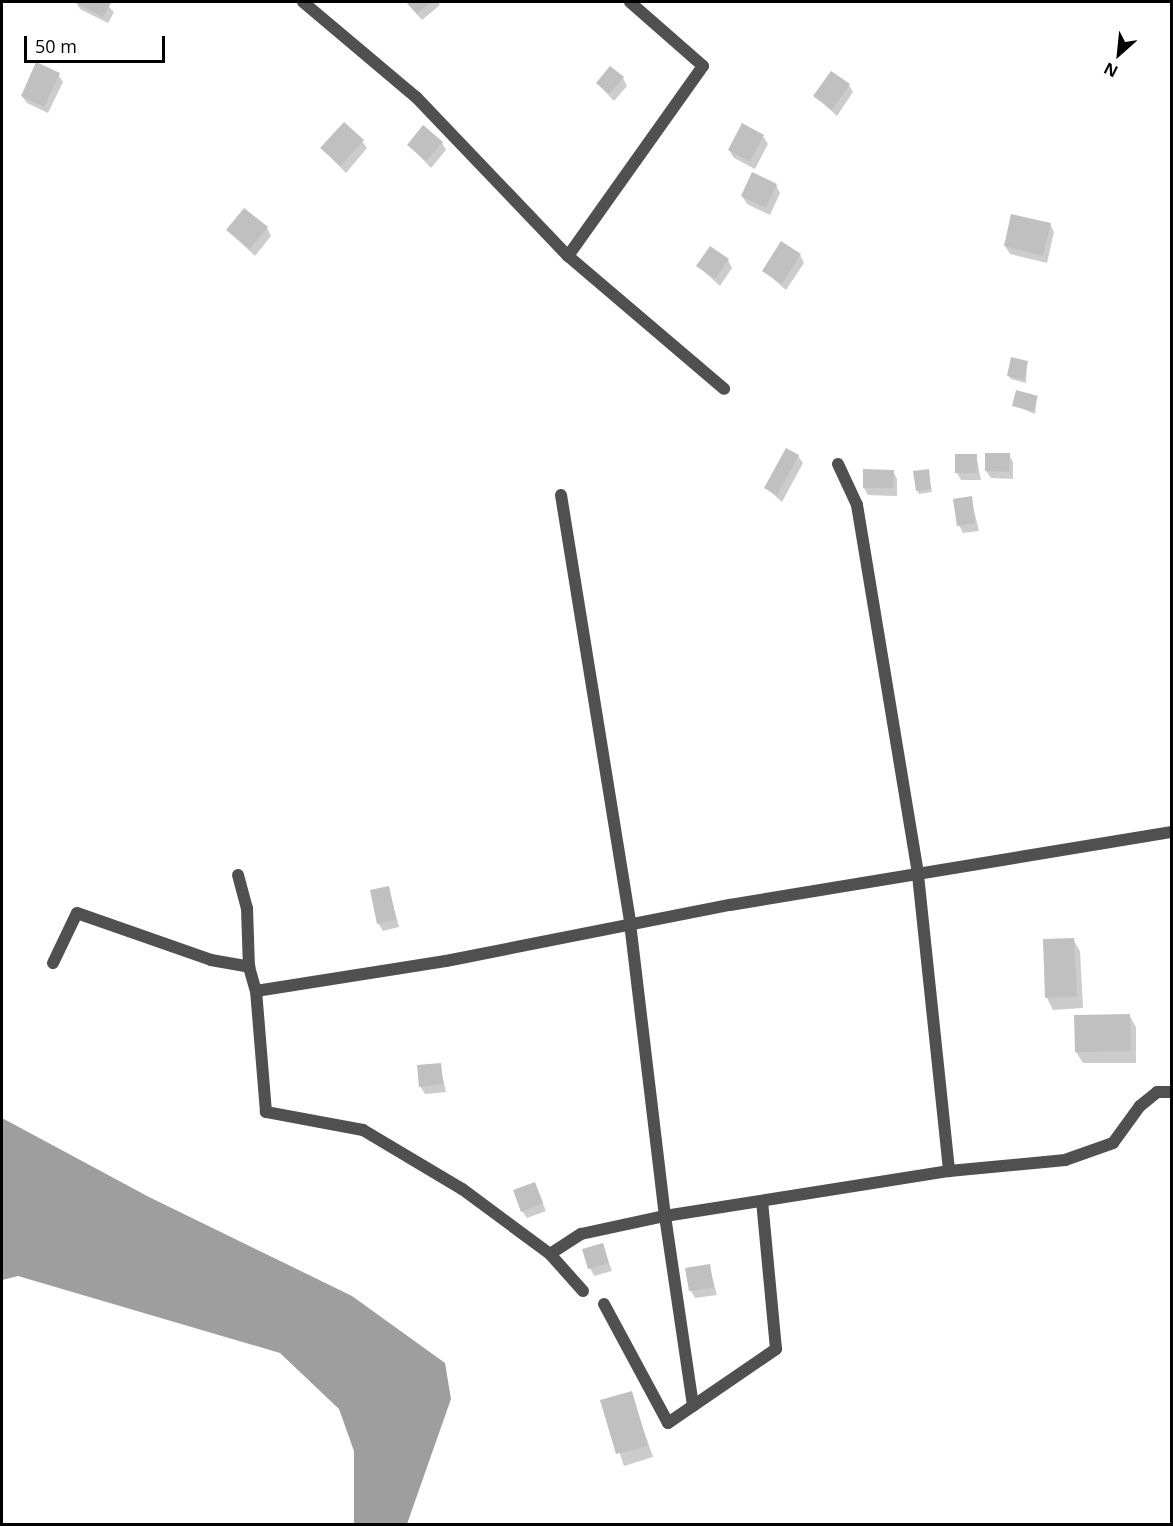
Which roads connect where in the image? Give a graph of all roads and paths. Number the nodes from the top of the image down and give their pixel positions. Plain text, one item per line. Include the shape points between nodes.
1 (303, 2) edge
2 (630, 2) edge
3 (568, 256) junction
4 (724, 389) dead end
5 (838, 465) dead end
6 (561, 495) dead end
7 (1172, 832) edge
8 (238, 874) dead end
9 (918, 875) junction
10 (630, 923) junction
11 (53, 963) dead end
12 (249, 967) junction
13 (256, 992) junction
14 (1172, 1092) edge
15 (949, 1171) junction
16 (762, 1202) junction
17 (665, 1216) junction
18 (550, 1254) junction
19 (582, 1291) dead end
20 (604, 1304) dead end
21 (693, 1406) junction

1 - 3 street via 416,97
2 - 3 street via 703,66
3 - 4 street
5 - 9 street via 857,506
6 - 10 street
7 - 9 street
8 - 12 street via 247,908
9 - 10 street
9 - 15 street
10 - 13 street via 446,961
10 - 17 street
11 - 12 street via 77,913 211,960
12 - 13 street
13 - 18 street via 266,1112 363,1130 462,1189
14 - 15 street via 1157,1092 1140,1106 1113,1143 1065,1160
15 - 16 street
16 - 17 street
16 - 21 street via 776,1348
17 - 18 street via 581,1234
17 - 21 street
18 - 19 street
20 - 21 street via 668,1423

